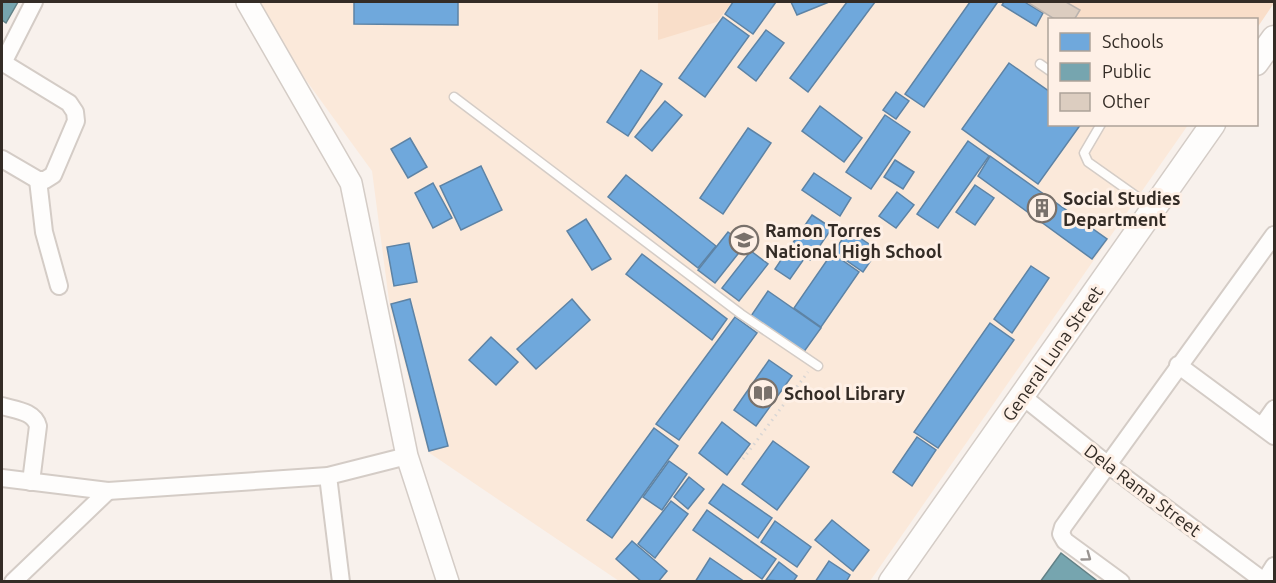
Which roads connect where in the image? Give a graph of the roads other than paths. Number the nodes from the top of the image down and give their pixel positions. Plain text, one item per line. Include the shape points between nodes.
1 (34, 2) edge
2 (247, 2) edge
3 (1275, 38) edge
4 (1258, 62) edge
5 (2, 63) edge
6 (1040, 64) dead end
7 (1048, 70) edge
8 (454, 97) dead end
9 (1100, 126) edge
10 (1212, 126) edge
11 (2, 159) edge
12 (38, 180) junction
13 (1154, 208) junction
14 (1275, 235) edge
15 (58, 286) dead end
16 (816, 365) road end
17 (1178, 365) junction
18 (1022, 396) junction
19 (2, 406) edge
20 (1275, 409) edge
21 (1268, 431) edge
22 (407, 456) junction
23 (1107, 464) junction
24 (328, 476) junction
25 (2, 478) edge
26 (31, 482) junction
27 (108, 491) junction
28 (1275, 566) edge
29 (1265, 581) edge
30 (13, 582) edge
31 (341, 582) edge
32 (448, 582) edge
33 (891, 582) edge
34 (1121, 582) edge

1 - 5 street
2 - 22 street via 351,183
3 - 4 main road
5 - 12 street via 69,103 75,112 76,121 53,175
6 - 7 lane
8 - 16 lane via 741,314
9 - 13 lane via 1084,153 1088,162
10 - 13 main road, General Luna Street
11 - 12 street
12 - 15 street via 44,232
13 - 18 main road, General Luna Street
14 - 17 street
17 - 21 street
17 - 23 street
18 - 23 street, Dela Rama Street
18 - 33 main road, General Luna Street
19 - 26 street via 36,419
20 - 21 street
22 - 24 street
22 - 32 street
23 - 29 street, Dela Rama Street
23 -> 34 street via 1061,534
24 - 27 street
24 - 31 street
25 - 26 street
26 - 27 street
27 - 30 street
28 - 29 street

